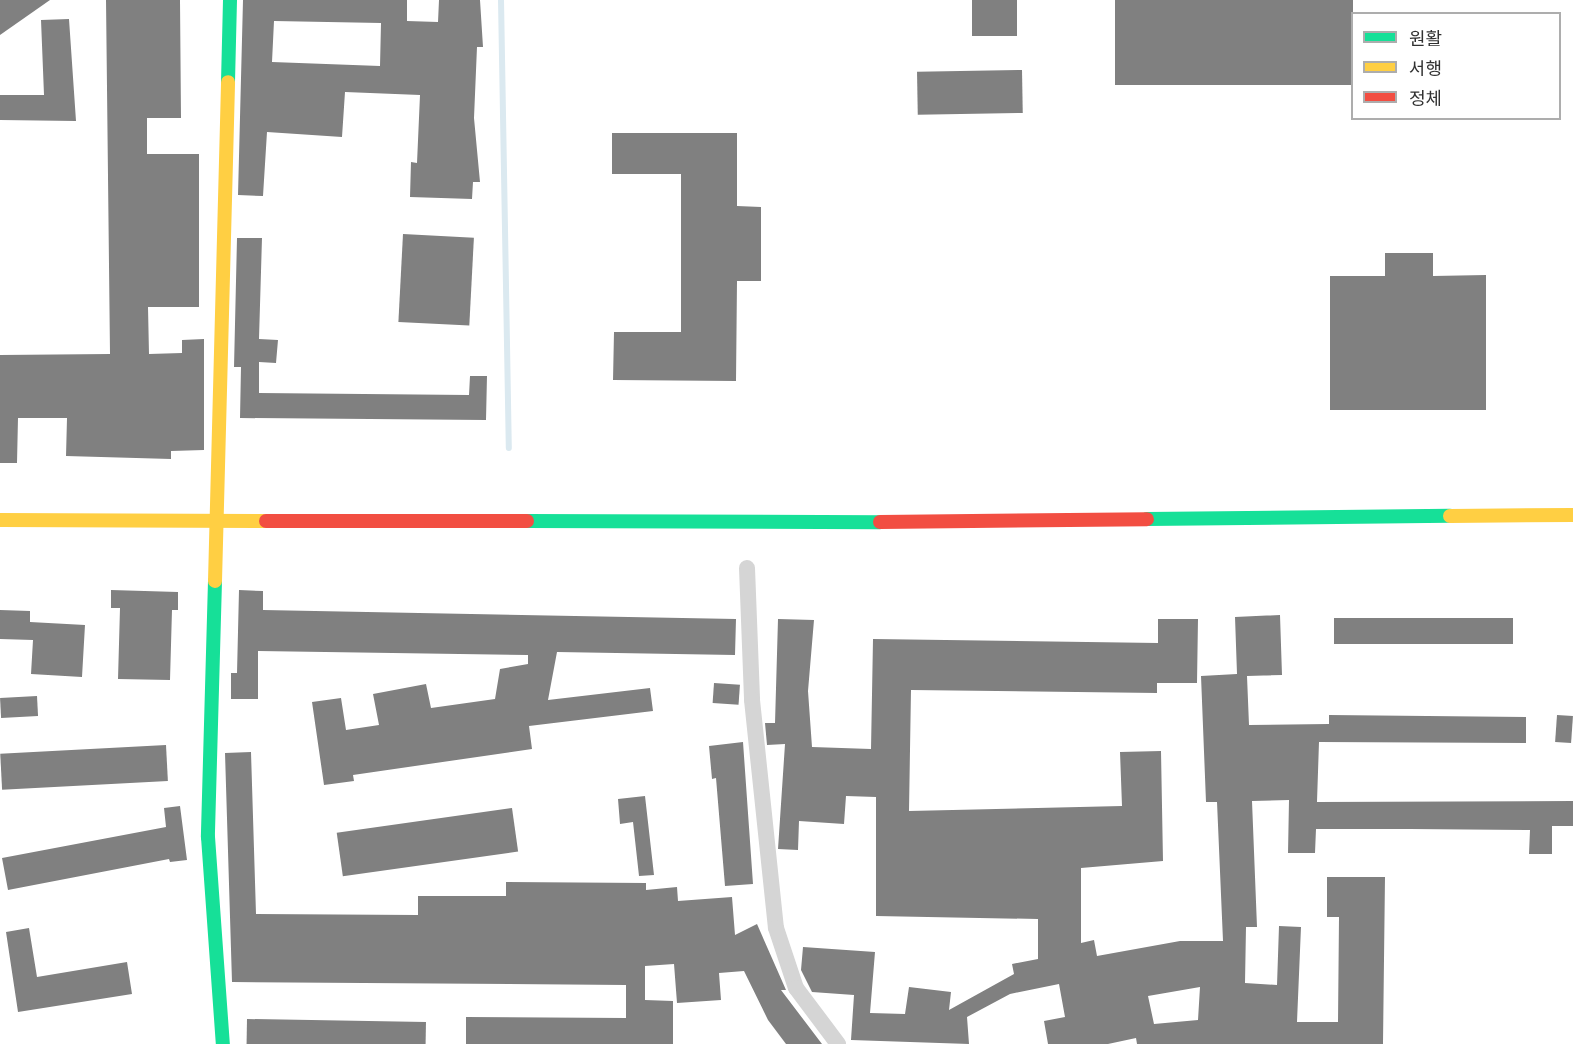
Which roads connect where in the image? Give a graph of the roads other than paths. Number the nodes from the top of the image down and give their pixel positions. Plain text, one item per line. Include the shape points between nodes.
1 (230, 0) edge
2 (1573, 516) edge
3 (0, 520) edge
4 (219, 520) junction
5 (747, 568) dead end
6 (223, 1044) edge
7 (838, 1044) edge

1 - 4 main road
2 - 4 main road
3 - 4 main road
4 - 6 main road via 208,837
5 - 7 street via 752,700 776,928 796,988

